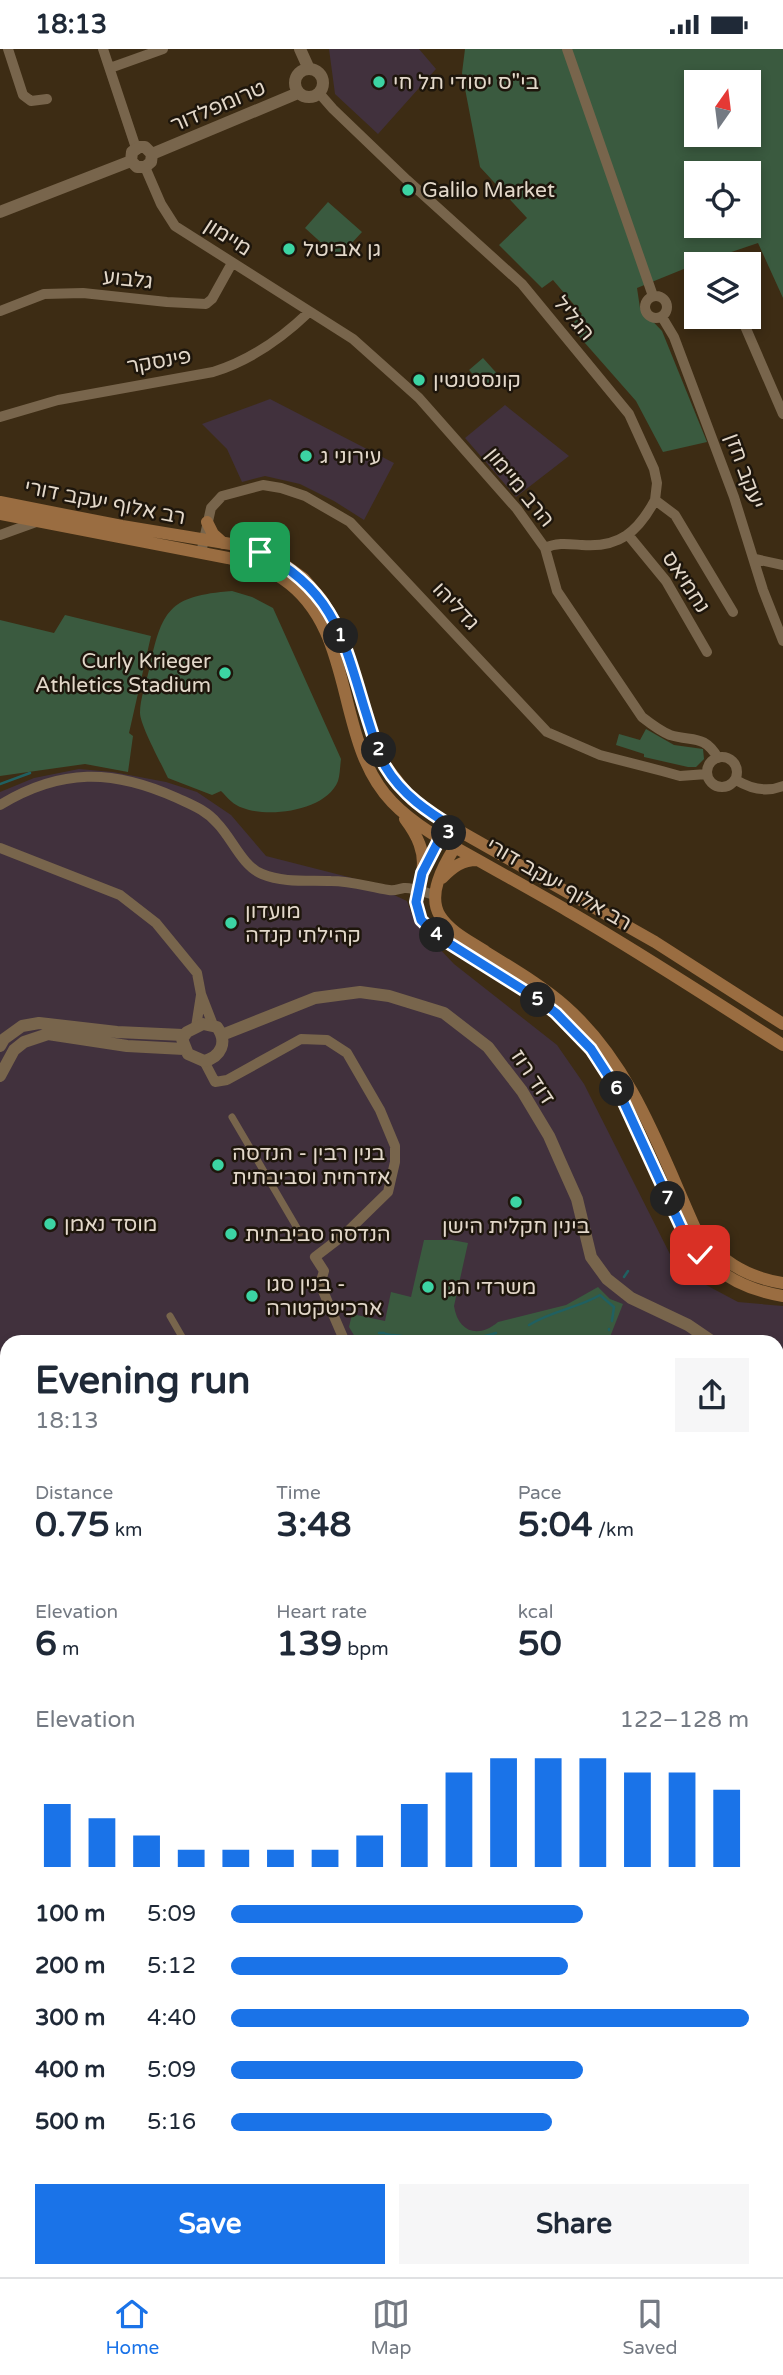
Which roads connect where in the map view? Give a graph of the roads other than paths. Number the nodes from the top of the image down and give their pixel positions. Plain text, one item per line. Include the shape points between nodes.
1 (8, 49) edge
2 (103, 49) edge
3 (163, 49) edge
4 (300, 49) edge
5 (567, 49) edge
6 (110, 68) junction
7 (309, 69) junction
8 (298, 93) junction
9 (319, 93) junction
10 (47, 99) dead end
11 (136, 148) junction
12 (152, 154) junction
13 (131, 161) junction
14 (145, 167) junction
15 (0, 212) edge
16 (232, 263) junction
17 (653, 296) junction
18 (0, 311) edge
19 (313, 314) junction
20 (662, 317) junction
21 (746, 329) edge
22 (783, 414) edge
23 (0, 417) edge
24 (655, 500) junction
25 (0, 502) edge
26 (24, 507) junction
27 (2, 517) edge
28 (38, 522) junction
29 (206, 524) junction
30 (0, 535) edge
31 (629, 535) junction
32 (188, 537) junction
33 (223, 543) junction
34 (202, 546) junction
35 (545, 548) junction
36 (755, 559) junction
37 (783, 565) edge
38 (733, 612) dead end
39 (783, 641) edge
40 (707, 652) dead end
41 (718, 758) junction
42 (707, 774) junction
43 (736, 780) junction
44 (783, 786) edge
45 (392, 802) junction
46 (0, 805) edge
47 (456, 829) junction
48 (440, 838) junction
49 (455, 847) junction
50 (0, 848) edge
51 (478, 860) junction
52 (422, 873) junction
53 (436, 889) junction
54 (417, 890) junction
55 (201, 994) junction
56 (783, 1024) edge
57 (196, 1027) junction
58 (218, 1030) junction
59 (183, 1035) junction
60 (783, 1045) edge
61 (0, 1046) edge
62 (184, 1049) junction
63 (204, 1061) junction
64 (0, 1076) edge
65 (232, 1117) dead end
66 (300, 1233) dead end
67 (783, 1283) edge
68 (783, 1296) edge
69 (170, 1316) dead end
70 (181, 1335) edge
71 (342, 1335) edge
72 (703, 1335) edge

1 - 10 street via 23,95 32,101
2 - 6 street
3 - 6 street
4 - 7 street
5 - 17 street
6 - 11 street
7 - 8 street via 295,80
7 - 9 street via 321,76
8 - 9 street via 311,97
8 - 12 street, טרומפלדור
9 - 24 street, הגליל via 522,284 629,414 654,469
11 - 12 street via 145,147
11 - 13 street
12 - 14 street
13 - 14 street
13 - 15 street
14 - 16 street, מיימון via 176,226
16 - 18 street, גלבוע via 206,304 44,294
16 - 19 street, מיימון
17 - 20 street via 666,303
17 - 20 street via 645,310 652,318
19 - 23 street, פינסקר via 232,366 58,400
19 - 35 street, הרב מיימון via 353,339 419,398 517,509
20 - 36 street, יעקב חזן via 684,362
21 - 22 street
24 - 31 street
24 - 38 street via 674,515
25 - 26 main road, רב אלוף יעקב דורי
26 - 27 street
26 - 32 main road, רב אלוף יעקב דורי
27 - 28 main road, רב אלוף יעקב דורי
28 - 30 street
28 - 34 main road, רב אלוף יעקב דורי
29 - 32 main road via 200,534
29 - 33 main road
29 - 34 street, גדליהו
29 - 42 street, גדליהו via 218,499 245,488 272,487 305,496 350,522 547,732 600,755 680,776
31 - 35 street via 596,546 553,544
31 - 40 street, נחמיאס via 666,581
32 - 34 main road, רב אלוף יעקב דורי
33 - 34 main road, רב אלוף יעקב דורי
33 - 47 main road, רב אלוף יעקב דורי via 260,552 285,565 321,599 346,647 385,765 412,800
34 - 45 main road, רב אלוף יעקב דורי via 282,579 306,602 333,650 367,767
35 - 41 street, הרב מיימון via 557,591 642,717 671,735 700,739
36 - 37 street
36 - 39 street, יעקב חזן
41 - 42 street via 709,764
41 - 43 street via 735,764
42 - 43 street via 711,783 721,788
43 - 44 street via 762,790
45 - 48 main road, רב אלוף יעקב דורי
45 - 52 main road via 418,838
46 - 54 street via 36,786 68,778 117,778 202,809 254,871 264,875
47 - 48 main road
47 - 49 main road
47 - 56 main road, רב אלוף יעקב דורי via 655,943
48 - 49 main road, רב אלוף יעקב דורי
48 - 52 main road
49 - 51 main road, רב אלוף יעקב דורי
49 - 53 main road
50 - 55 street via 128,900 156,923 197,973
51 - 53 main road via 457,865
51 - 60 main road, רב אלוף יעקב דורי via 613,937
52 - 54 main road
53 - 54 street
53 - 67 main road via 439,915 449,925 552,995 600,1041 632,1091 695,1228 707,1244 734,1268
54 - 68 main road via 417,910 430,929 538,999 591,1049 620,1094 683,1231 700,1255 741,1285
55 - 57 street
55 - 58 street
57 - 58 street
57 - 59 street
58 - 63 street via 223,1041 219,1052
58 - 72 street, דוד רוז via 315,998 360,992 444,1013 488,1047 522,1091 549,1136 577,1199 591,1257 607,1279 631,1298
59 - 61 street via 39,1023 22,1026
59 - 62 street
62 - 63 street via 192,1058
62 - 64 street via 48,1034 14,1050
63 - 71 street via 215,1082 227,1080 301,1039 327,1040 347,1053 380,1110 395,1146 388,1192 315,1257 324,1271 320,1284
65 - 66 street
69 - 70 street

